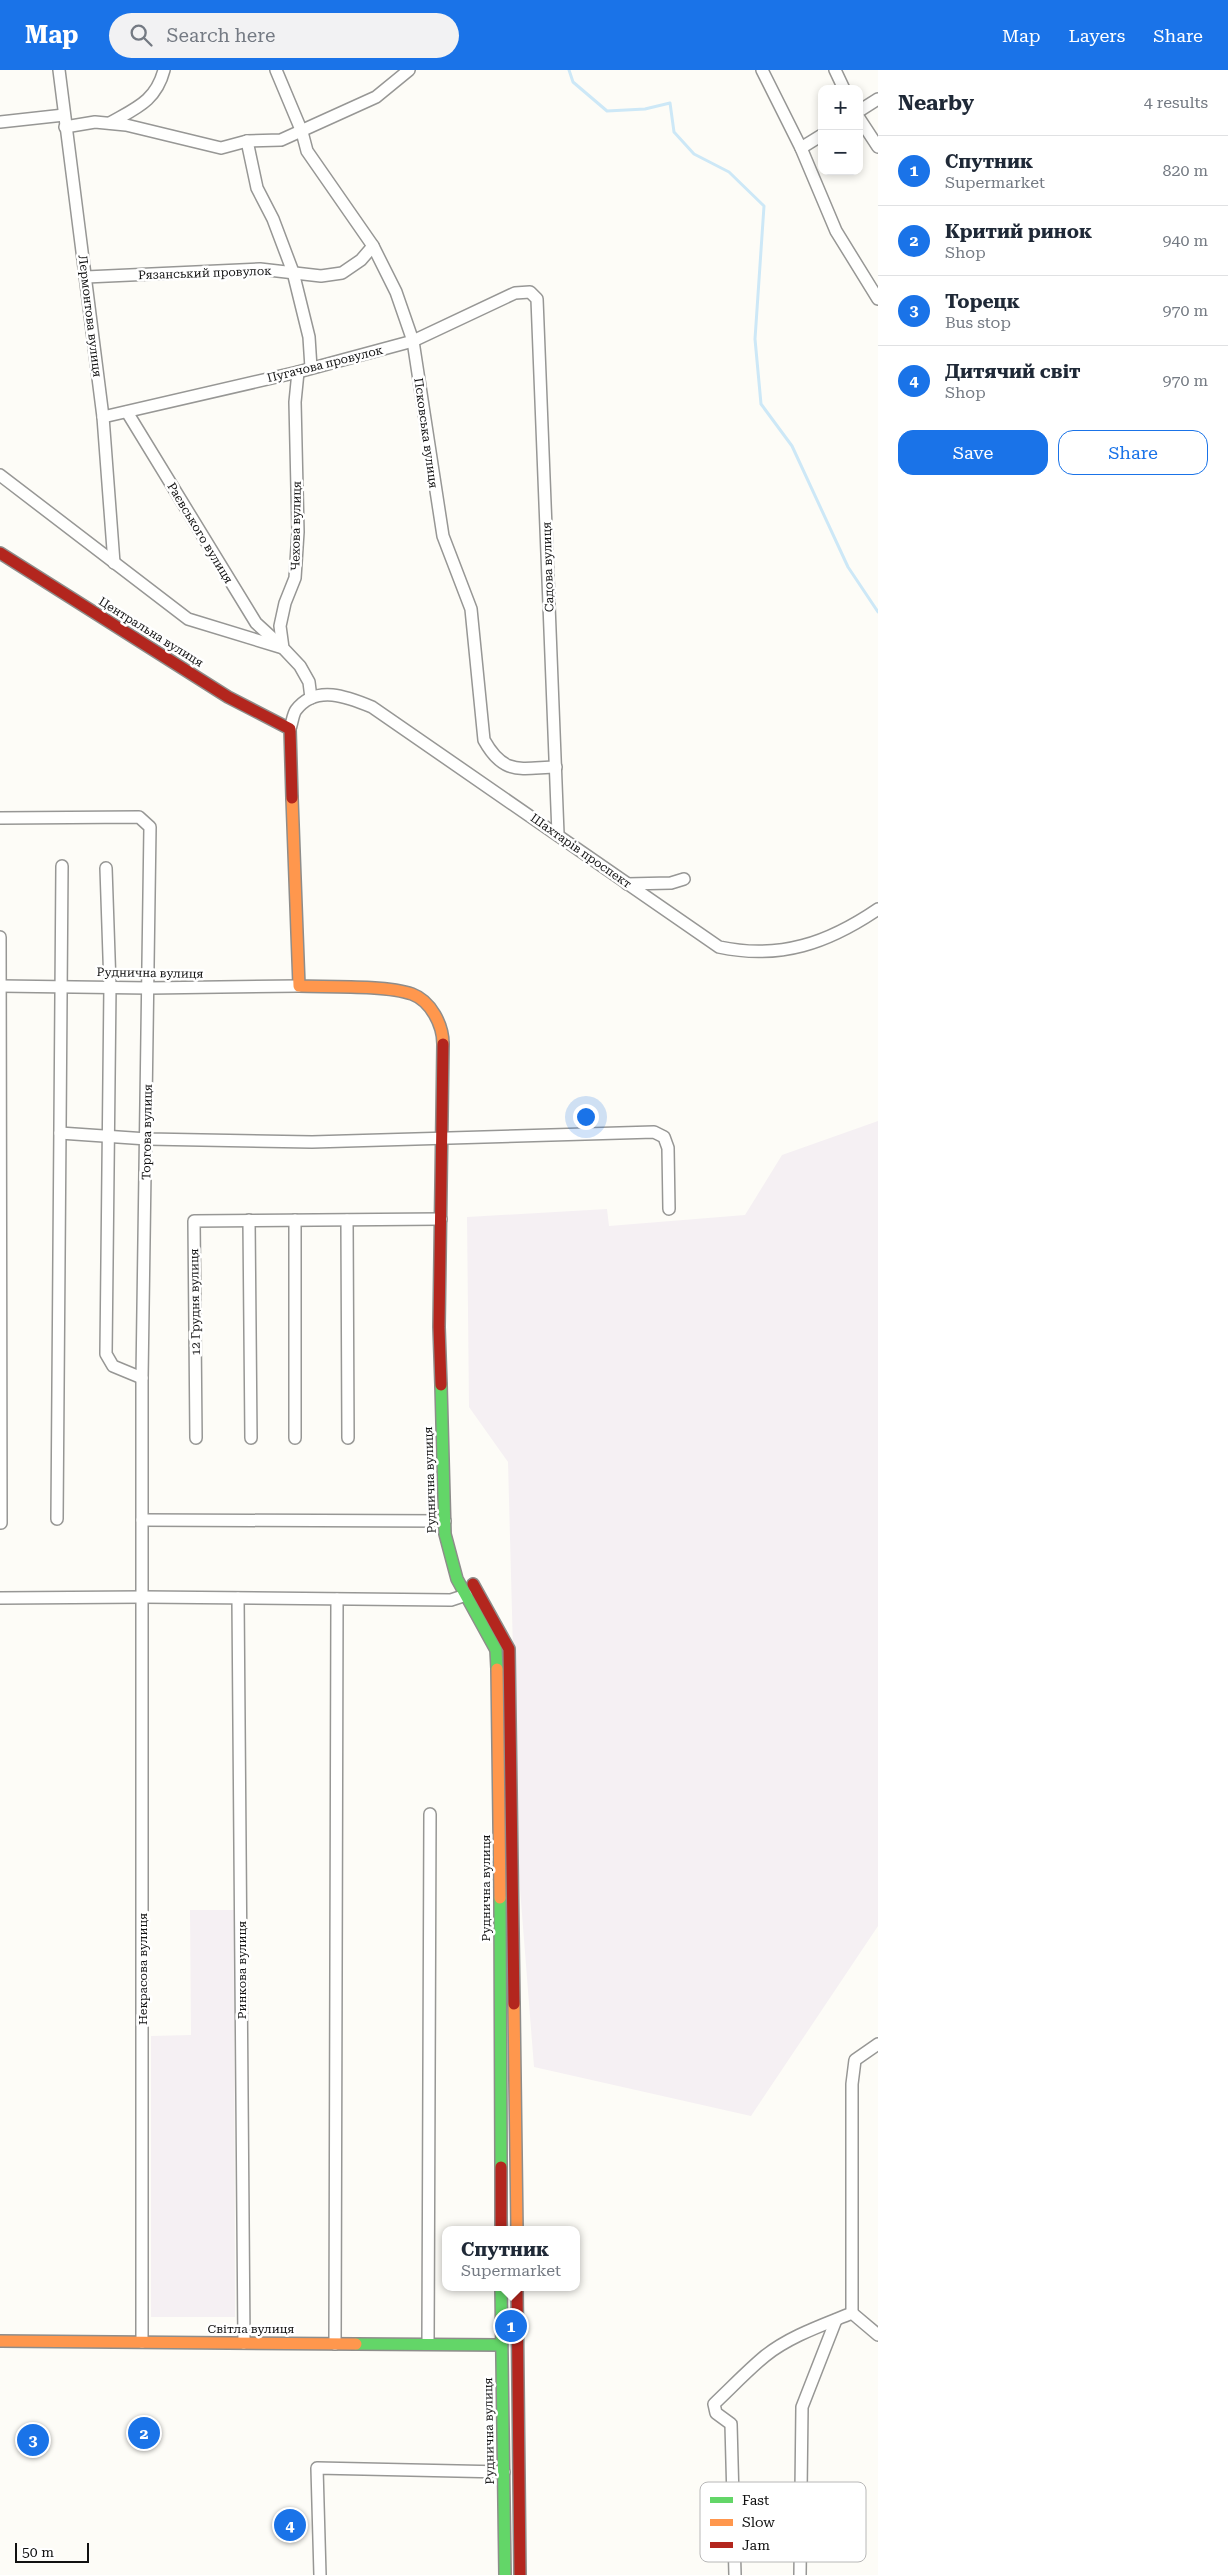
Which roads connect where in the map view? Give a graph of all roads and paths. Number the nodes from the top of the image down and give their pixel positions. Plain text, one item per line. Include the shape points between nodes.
1 (59, 70) edge
2 (164, 70) edge
3 (276, 70) edge
4 (409, 70) edge
5 (762, 70) edge
6 (835, 70) edge
7 (842, 85) edge
8 (878, 99) edge
9 (863, 108) edge
10 (64, 121) junction
11 (0, 122) edge
12 (110, 124) junction
13 (863, 124) edge
14 (302, 132) junction
15 (818, 137) edge
16 (247, 141) junction
17 (878, 147) edge
18 (801, 148) junction
19 (373, 246) junction
20 (293, 272) junction
21 (86, 277) junction
22 (537, 299) joint
23 (878, 299) edge
24 (413, 341) junction
25 (311, 368) junction
26 (298, 372) junction
27 (127, 412) junction
28 (103, 417) junction
29 (0, 475) edge
30 (0, 553) edge
31 (114, 564) junction
32 (283, 648) junction
33 (311, 698) junction
34 (290, 729) junction
35 (556, 767) junction
36 (0, 818) edge
37 (558, 834) junction
38 (62, 866) dead end
39 (106, 868) dead end
40 (684, 879) dead end
41 (627, 884) junction
42 (878, 909) edge
43 (0, 937) edge
44 (0, 986) edge
45 (62, 986) junction
46 (110, 986) junction
47 (299, 986) junction
48 (149, 988) junction
49 (60, 1134) junction
50 (107, 1135) junction
51 (147, 1138) junction
52 (443, 1140) junction
53 (669, 1209) dead end
54 (441, 1219) junction
55 (249, 1220) junction
56 (295, 1220) junction
57 (347, 1220) junction
58 (142, 1378) junction
59 (196, 1438) dead end
60 (251, 1438) dead end
61 (295, 1438) dead end
62 (348, 1438) dead end
63 (57, 1519) dead end
64 (142, 1520) junction
65 (444, 1521) junction
66 (1, 1523) edge
67 (445, 1534) junction
68 (466, 1595) junction
69 (143, 1597) junction
70 (0, 1598) edge
71 (238, 1598) junction
72 (337, 1599) junction
73 (430, 1814) dead end
74 (878, 2044) edge
75 (501, 2226) edge
76 (517, 2226) edge
77 (501, 2291) edge
78 (517, 2291) edge
79 (852, 2313) junction
80 (836, 2320) junction
81 (878, 2335) edge
82 (0, 2341) edge
83 (142, 2342) junction
84 (244, 2343) junction
85 (334, 2344) junction
86 (428, 2344) junction
87 (501, 2345) junction
88 (504, 2472) junction
89 (733, 2482) edge
90 (801, 2482) edge
91 (735, 2562) edge
92 (800, 2562) edge
93 (320, 2575) edge
94 (505, 2575) edge
95 (520, 2575) edge
96 (735, 2575) edge
97 (800, 2575) edge

1 - 10 street, Лєрмонтова вулиця
2 - 12 street via 160,86 145,102
3 - 14 street, Псковська вулиця
4 - 14 street via 376,97
5 - 18 street
6 - 7 street
8 - 9 street
10 - 11 street
10 - 12 street
10 - 21 street, Лєрмонтова вулиця
12 - 16 street via 221,148
13 - 17 street
14 - 16 street via 281,140
14 - 19 street, Псковська вулиця via 307,150
15 - 18 street
16 - 20 street via 257,188
18 - 23 street via 836,231
19 - 20 street, Рязанський провулок via 361,260 342,272 321,276
19 - 24 street, Псковська вулиця via 396,292
20 - 21 street, Рязанський провулок via 260,269
20 - 25 street via 309,336
21 - 28 street, Лєрмонтова вулиця
22 - 24 street, Пугачова провулок via 530,292 515,293
22 - 35 street, Садова вулиця
24 - 25 street, Пугачова провулок
24 - 35 street, Псковська вулиця via 443,536 471,610 484,740 493,756 512,769
25 - 26 street, Пугачова провулок
26 - 27 street, Пугачова провулок
26 - 32 street, Чехова вулиця via 295,402 298,532 295,578 280,626
27 - 28 street, Пугачова провулок
27 - 32 street, Раєвського вулиця via 256,623
28 - 31 street, Лєрмонтова вулиця
29 - 31 street
30 - 34 main road, Центральна вулиця via 228,696
31 - 32 street via 188,619
32 - 33 street via 300,666
33 - 34 street via 296,710
33 - 37 street, Шахтарів проспект via 327,693 372,707
34 - 47 main road
35 - 37 street, Садова вулиця
36 - 48 street, Торгова вулиця via 139,817 150,827
37 - 41 street, Шахтарів проспект
38 - 45 street
39 - 46 street
40 - 41 street via 671,884
41 - 42 street, Шахтарів проспект via 719,947 739,951 762,953 812,943 849,927
43 - 44 street
44 - 45 street, Руднична вулиця
44 - 66 street
45 - 46 street, Руднична вулиця
45 - 49 street
46 - 48 street, Руднична вулиця
46 - 50 street
47 - 48 street, Руднична вулиця
47 - 52 main road, Руднична вулиця via 389,990 412,994 427,1004 437,1018 443,1038
48 - 51 street, Торгова вулиця
49 - 50 street
49 - 63 street
50 - 51 street
50 - 58 street via 106,1354 114,1366
51 - 52 street via 312,1142
51 - 58 street, Торгова вулиця
52 - 53 street via 654,1132 664,1138 668,1148
52 - 54 main road, Руднична вулиця
54 - 57 street, 12 Грудня вулиця
54 - 65 main road, Руднична вулиця via 439,1327
55 - 56 street, 12 Грудня вулиця
55 - 59 street, 12 Грудня вулиця via 194,1220
55 - 60 street
56 - 57 street, 12 Грудня вулиця
56 - 61 street
57 - 62 street
58 - 64 street, Торгова вулиця
64 - 65 street
64 - 69 street, Некрасова вулиця
65 - 67 main road, Руднична вулиця
67 - 68 main road, Руднична вулиця via 457,1579
67 - 76 main road via 509,1649
68 - 72 street via 451,1600
68 - 75 main road, Руднична вулиця via 496,1650 500,1776
69 - 70 street
69 - 71 street
69 - 83 street, Некрасова вулиця
71 - 72 street
71 - 84 street, Ринкова вулиця
72 - 85 street
73 - 86 street
74 - 79 street via 855,2060 852,2084
77 - 87 main road, Руднична вулиця
78 - 95 main road
79 - 80 street
79 - 81 street
80 - 89 street via 796,2337 766,2356 714,2404 716,2413 731,2424
80 - 90 street via 802,2408
82 - 83 main road, Світла вулиця
83 - 84 main road, Світла вулиця
84 - 85 main road, Світла вулиця
85 - 86 main road, Світла вулиця
86 - 87 main road, Світла вулиця
87 - 88 main road, Руднична вулиця
88 - 93 street via 317,2468
88 - 94 main road, Руднична вулиця
91 - 96 street
92 - 97 street

